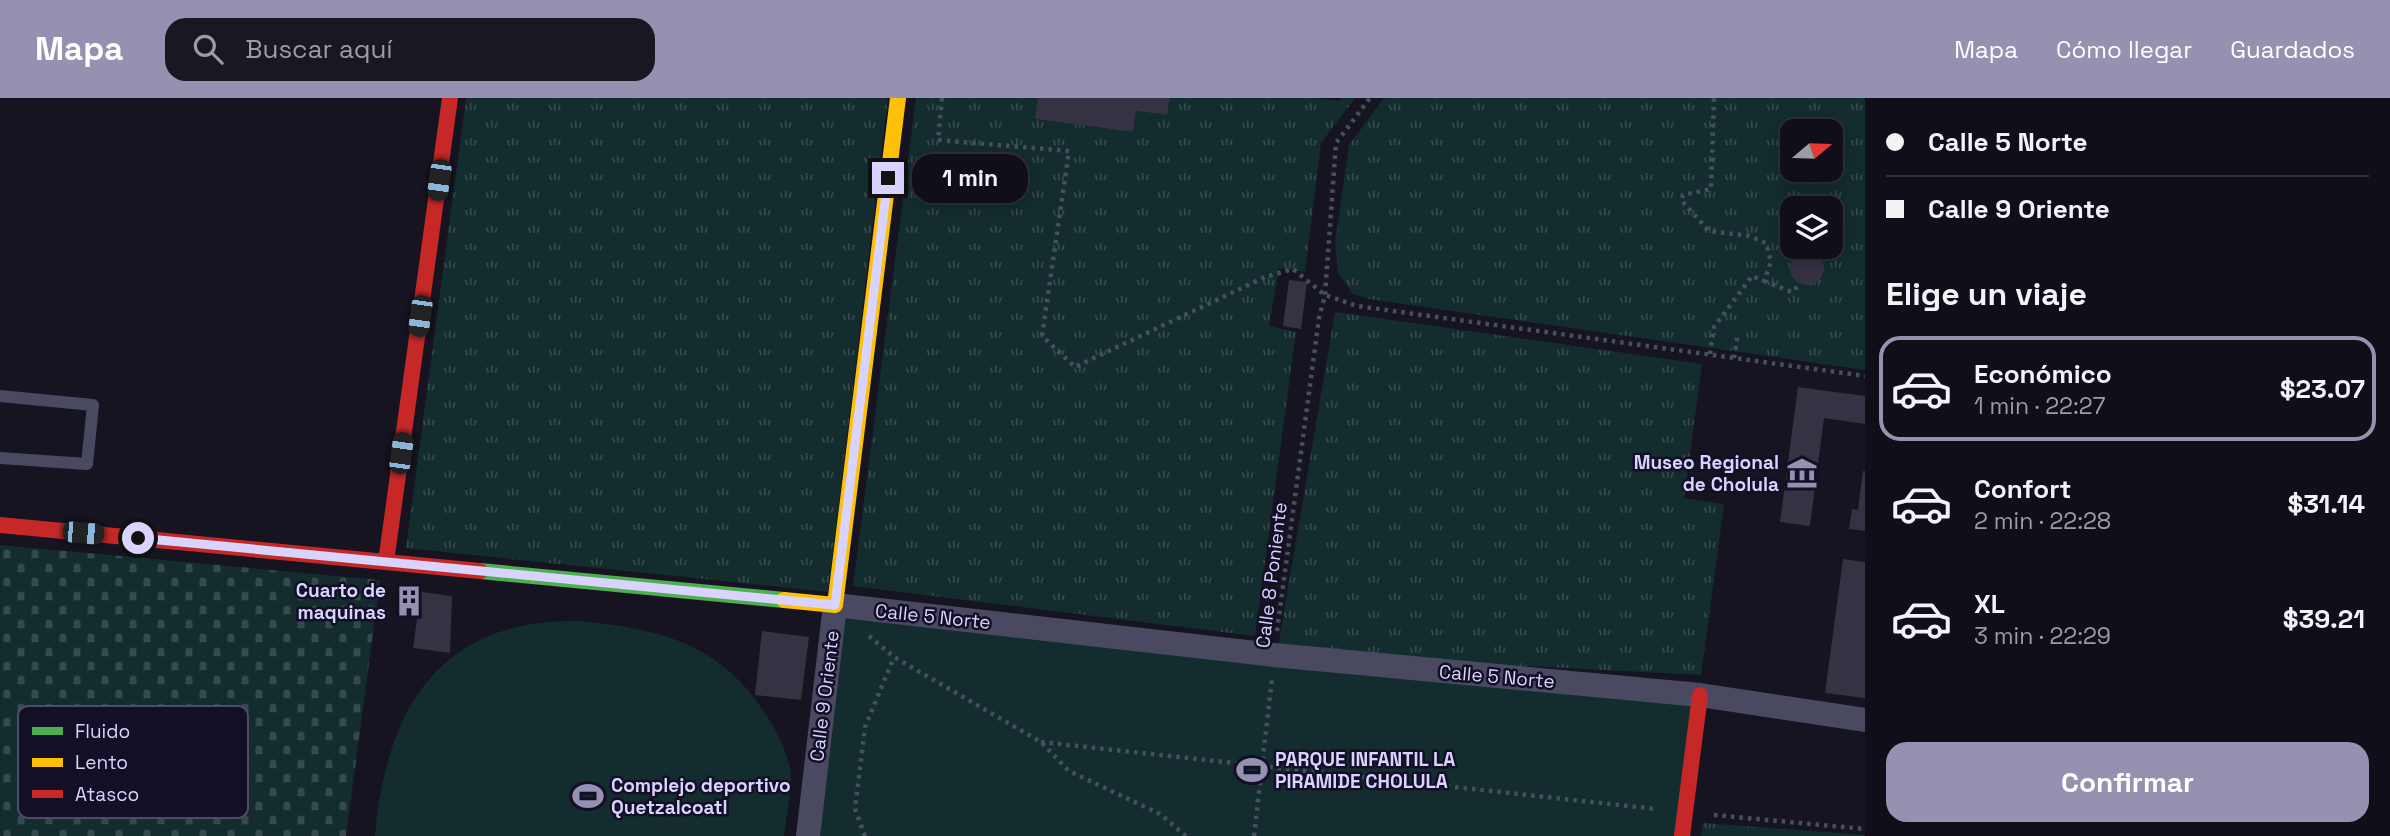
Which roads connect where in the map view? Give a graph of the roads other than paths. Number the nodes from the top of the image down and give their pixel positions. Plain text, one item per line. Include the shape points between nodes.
1 (450, 98) edge
2 (898, 98) edge
3 (0, 396) edge
4 (0, 458) edge
5 (0, 525) edge
6 (386, 562) junction
7 (835, 605) junction
8 (1700, 695) junction
9 (1865, 720) edge
10 (808, 836) edge
11 (1682, 836) edge

1 - 6 street
2 - 7 street, Calle 9 Oriente
3 - 4 lane via 93,405 87,464
5 - 6 street, Calle 5 Norte
6 - 7 street, Calle 5 Norte
7 - 8 street, Calle 5 Norte via 1274,655
7 - 10 street, Calle 9 Oriente
8 - 9 street, Calle 5 Norte
8 - 11 street

